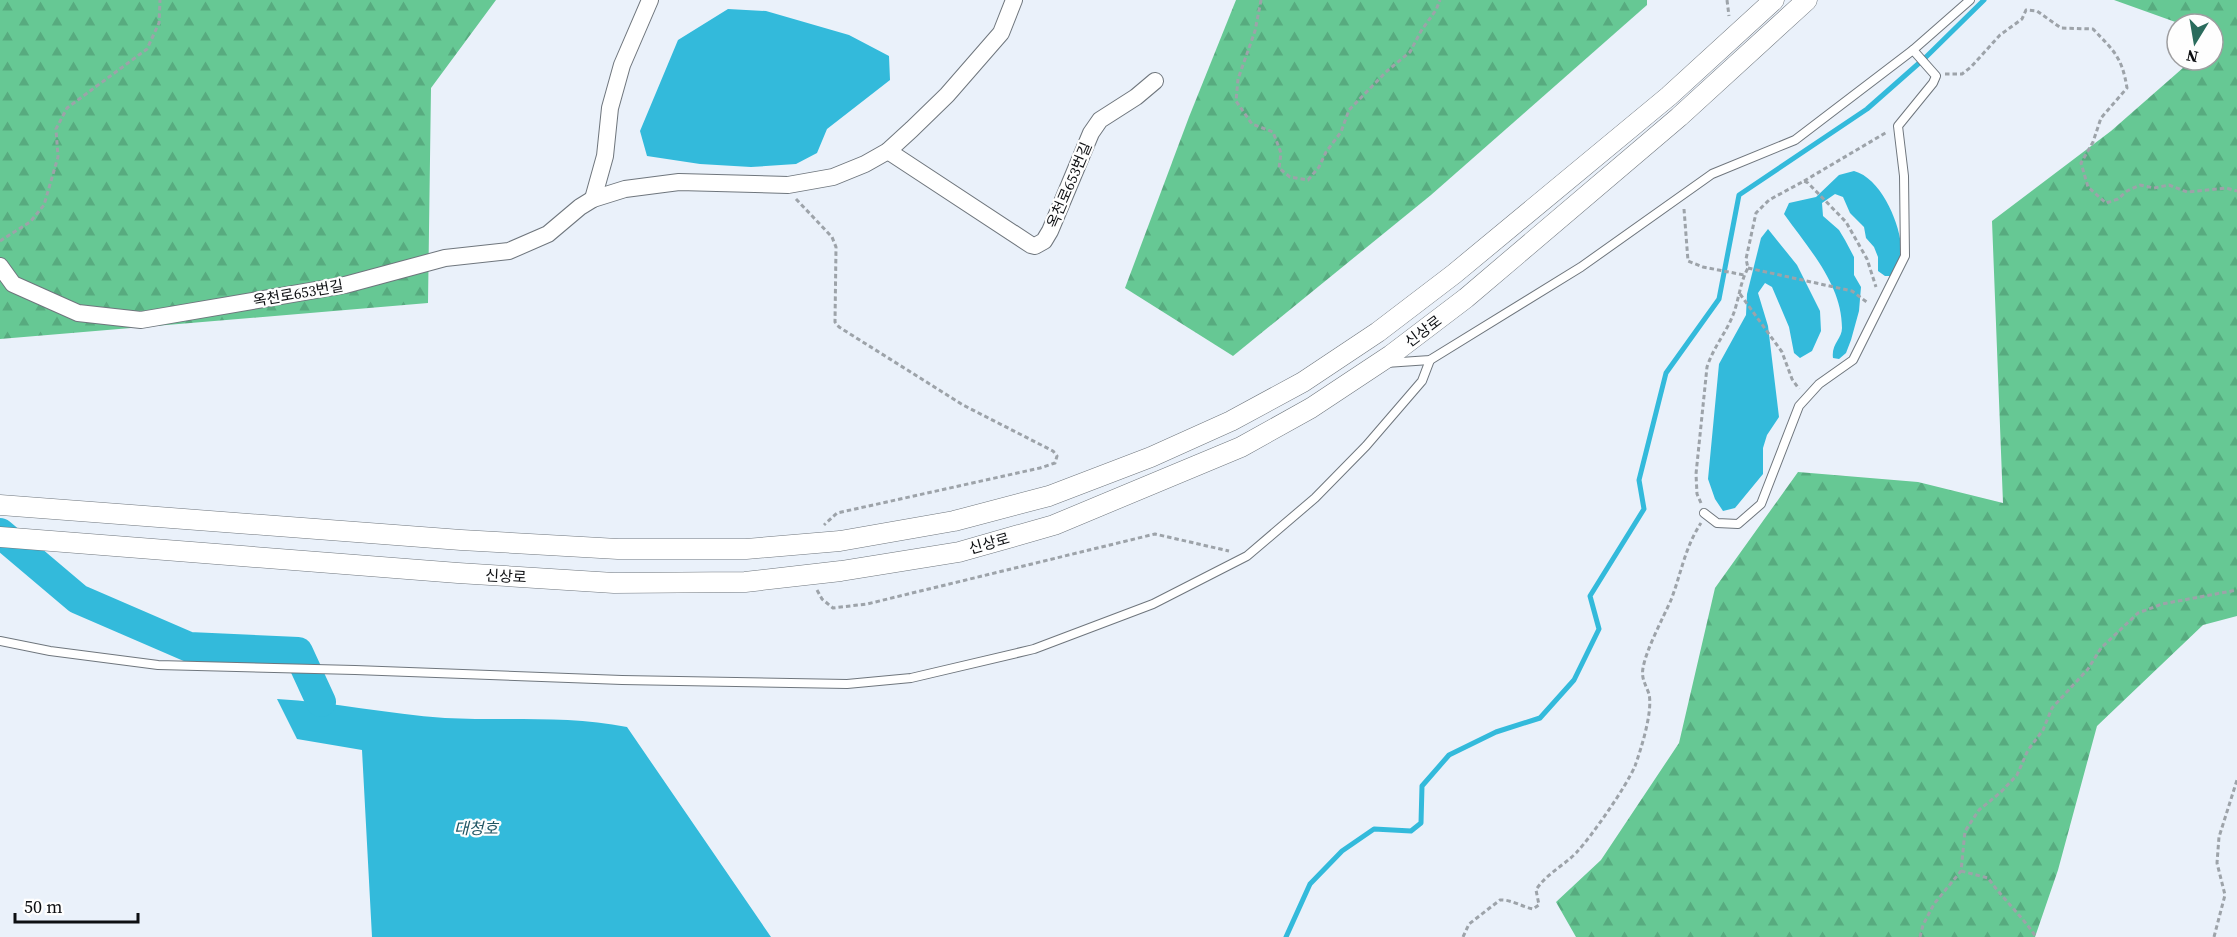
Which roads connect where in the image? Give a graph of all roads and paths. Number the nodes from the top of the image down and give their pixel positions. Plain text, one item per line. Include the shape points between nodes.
1 (160, 0) edge
2 (650, 0) edge
3 (1014, 0) edge
4 (1261, 0) edge
5 (1440, 0) edge
6 (1774, 0) edge
7 (1807, 0) edge
8 (1970, 0) edge
9 (1913, 50) junction
10 (1936, 76) junction
11 (1155, 81) dead end
12 (1898, 126) junction
13 (888, 151) junction
14 (1804, 181) junction
15 (2237, 191) edge
16 (593, 199) junction
17 (796, 201) dead end
18 (1685, 208) dead end
19 (0, 241) edge
20 (0, 266) edge
21 (1748, 268) junction
22 (1744, 275) junction
23 (1740, 294) junction
24 (1864, 302) dead end
25 (1882, 303) junction
26 (1430, 360) junction
27 (1378, 364) junction
28 (1806, 399) junction
29 (0, 505) edge
30 (1704, 513) junction
31 (820, 530) dead end
32 (0, 537) edge
33 (1227, 551) dead end
34 (815, 583) dead end
35 (2237, 590) edge
36 (0, 640) edge
37 (2237, 780) edge
38 (1961, 871) junction
39 (1462, 937) edge
40 (1920, 937) edge
41 (2036, 937) edge
42 (2214, 937) edge

1 - 19 path via 159,23 147,49 67,108 56,129 58,157 44,205 30,222
2 - 16 street via 622,65
3 - 13 street, 옥천로653번길 via 1000,33 980,59
4 - 5 path via 1236,101 1252,124 1273,132 1281,153 1279,168 1290,177 1308,180 1341,132 1349,110 1410,52
6 - 29 street, 신상로 via 1669,96 1378,332 1303,382 1231,421 1049,496 954,521 840,541 746,549 618,549 461,540
7 - 27 street, 신상로 via 1679,117 1484,283
8 - 9 lane
9 - 10 lane
9 - 26 lane via 1795,140 1712,174 1581,267
10 - 12 lane
10 - 15 path via 1962,74 2000,34 2022,20 2026,10 2037,11 2061,28 2093,29 2119,59 2127,88 2101,118 2081,163 2088,187 2106,203 2140,185 2169,185 2187,192 2226,188
11 - 13 street, 옥천로653번길 via 1100,120 1050,231 1035,246
12 - 14 path
12 - 25 lane via 1904,176 1905,256
13 - 16 street, 옥천로653번길 via 833,177 788,185 679,183 625,189
14 - 21 path via 1768,200 1756,213 1746,259
14 - 25 path via 1846,222 1867,259
16 - 20 street, 옥천로653번길 via 548,234 509,251 445,258 345,285 141,320 78,313 13,284
17 - 31 path via 837,247 835,322 839,327 963,405 1057,456 1055,463 1040,468 837,513
18 - 22 path via 1688,261
21 - 22 path
21 - 24 path via 1852,291
22 - 23 path
23 - 28 path via 1782,352 1792,379
23 - 30 path via 1707,367 1696,474 1697,494
25 - 28 lane via 1854,360 1818,384
26 - 27 lane
26 - 36 lane via 1422,381 1366,446 1315,498 1247,556 1153,604 1034,650 910,678 847,684 158,665 50,651
27 - 32 street, 신상로 via 1241,447 1054,525 958,552 841,571 745,582 614,583
28 - 30 lane via 1799,406 1761,504 1738,524 1717,523
30 - 39 path via 1643,667 1649,696 1643,742 1633,770 1576,853 1543,879 1536,890 1539,905 1533,909 1500,900 1469,924
33 - 34 path via 1155,534 971,581 840,608 833,608 822,599
35 - 38 path via 2162,604 2138,613 2120,628 2052,708 2016,775 1974,817 1965,831
37 - 42 path via 2218,837 2217,862 2225,896
38 - 40 path via 1934,904
38 - 41 path via 1988,878

